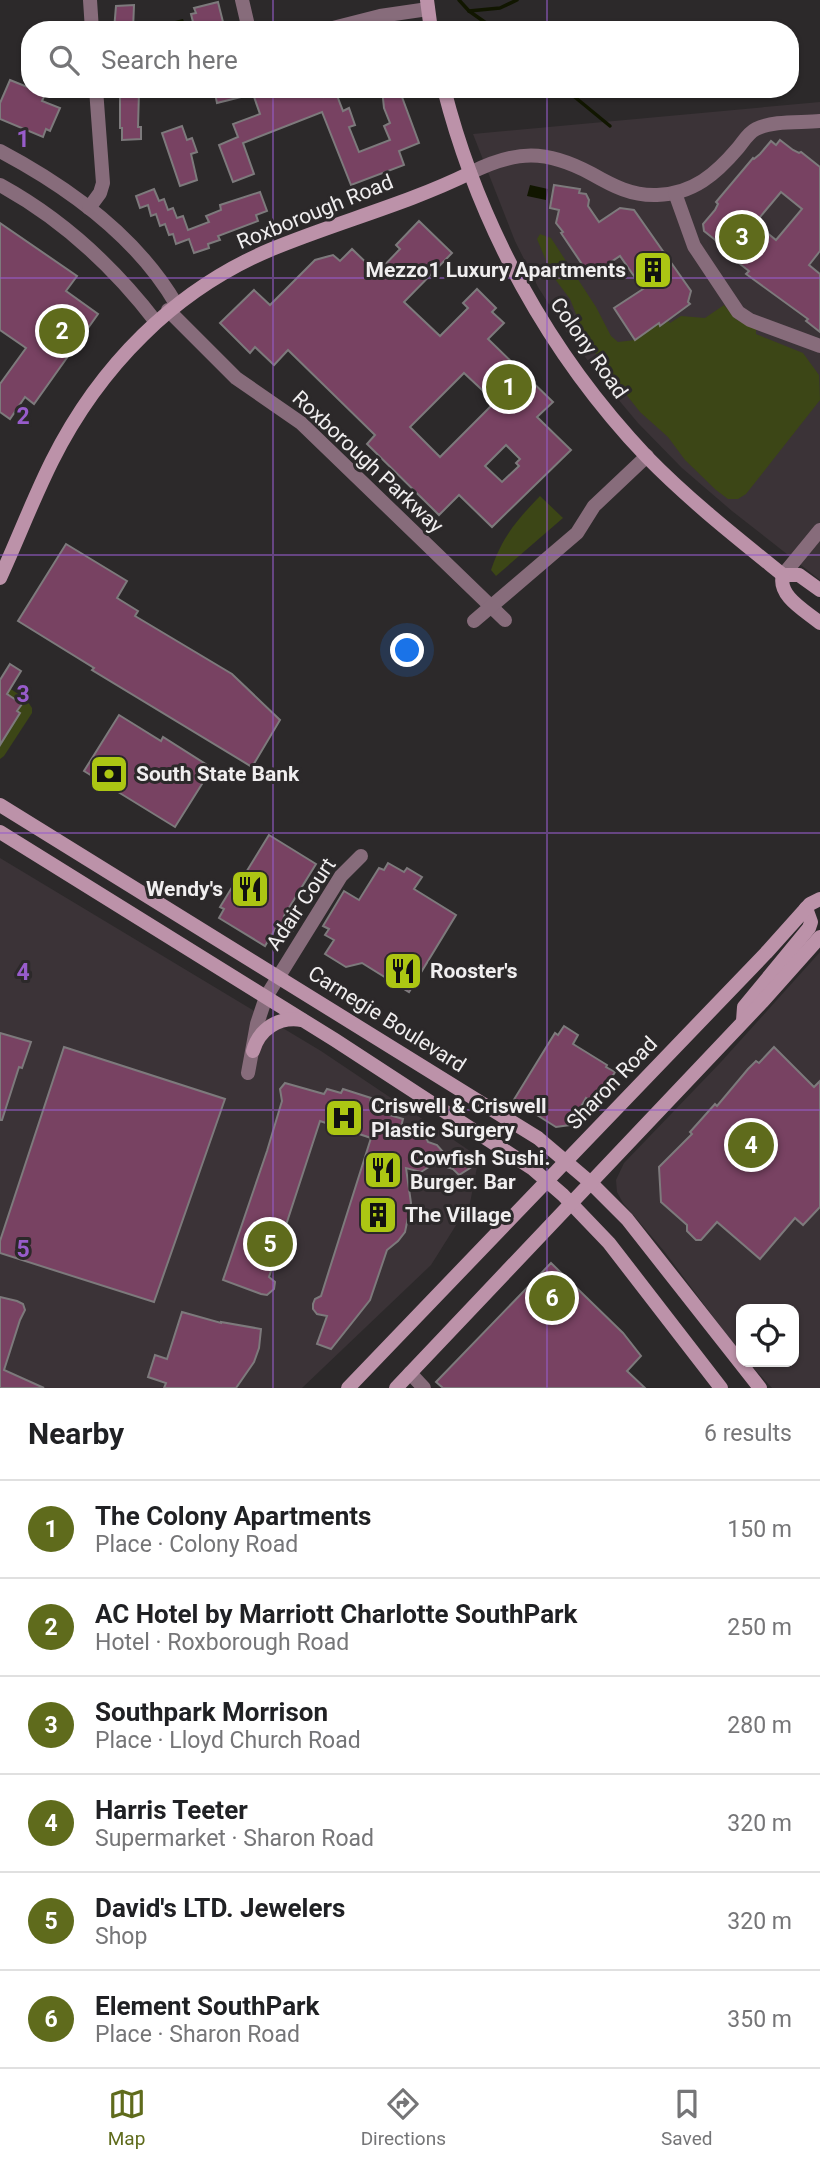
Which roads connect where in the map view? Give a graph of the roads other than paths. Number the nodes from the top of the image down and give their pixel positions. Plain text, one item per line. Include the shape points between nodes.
1 (90, 0) edge
2 (242, 0) edge
3 (427, 4) edge
4 (91, 21) edge
5 (247, 21) edge
6 (360, 21) edge
7 (97, 98) edge
8 (447, 98) edge
9 (820, 121) edge
10 (0, 151) edge
11 (470, 173) junction
12 (0, 185) edge
13 (676, 193) junction
14 (89, 208) junction
15 (172, 307) junction
16 (156, 322) junction
17 (820, 346) edge
18 (647, 456) junction
19 (820, 530) edge
20 (783, 575) junction
21 (0, 578) edge
22 (820, 590) edge
23 (491, 605) junction
24 (505, 620) dead end
25 (474, 621) dead end
26 (820, 623) edge
27 (0, 805) edge
28 (0, 832) edge
29 (361, 856) dead end
30 (820, 899) edge
31 (806, 908) junction
32 (820, 937) edge
33 (278, 977) junction
34 (267, 997) junction
35 (305, 1021) junction
36 (743, 1021) junction
37 (253, 1051) junction
38 (248, 1073) dead end
39 (566, 1160) junction
40 (546, 1180) junction
41 (591, 1183) junction
42 (571, 1204) junction
43 (410, 1373) junction
44 (753, 1385) edge
45 (348, 1388) edge
46 (396, 1388) edge
47 (424, 1388) edge
48 (721, 1388) edge

1 - 4 street
2 - 5 street
3 - 6 street
7 - 14 street via 103,183
8 - 11 street, Colony Road
9 - 13 street via 754,130 717,172
10 - 14 street, Roxborough Parkway
11 - 13 street via 493,161 527,155 567,163 623,191
11 - 15 street, Roxborough Road via 256,256
11 - 18 street, Colony Road via 501,246 540,317 594,394
12 - 16 street via 80,240
13 - 17 street via 694,246 738,312
14 - 15 street, Roxborough Parkway via 156,275
15 - 16 street, Roxborough Road
15 - 23 street, Roxborough Parkway via 236,378 301,423
16 - 21 street, Roxborough Road via 118,361 71,427
18 - 20 street, Colony Road via 727,531
18 - 23 street via 594,506 577,533
19 - 20 street
20 - 22 street, Colony Road via 799,575
20 - 26 street, Colony Road via 785,594
23 - 24 street, Roxborough Parkway
23 - 25 street
27 - 33 street, Carnegie Boulevard
28 - 34 street
29 - 33 street, Adair Court via 341,876
30 - 31 street, Sharon Road
31 - 36 street via 809,928 744,1006
31 - 39 street, Sharon Road
32 - 36 street
33 - 34 street, Adair Court
33 - 39 street, Carnegie Boulevard via 514,1122
34 - 35 street
34 - 37 street, Adair Court
35 - 37 street via 288,1019 266,1029 256,1039
35 - 40 street
36 - 41 street
37 - 38 street, Adair Court
39 - 40 street, Sharon Road
39 - 41 street, Carnegie Boulevard
40 - 42 street
40 - 45 street, Sharon Road
41 - 42 street
41 - 44 street, Carnegie Boulevard via 644,1240
42 - 43 street
42 - 48 street via 624,1262
43 - 46 street
43 - 47 street

